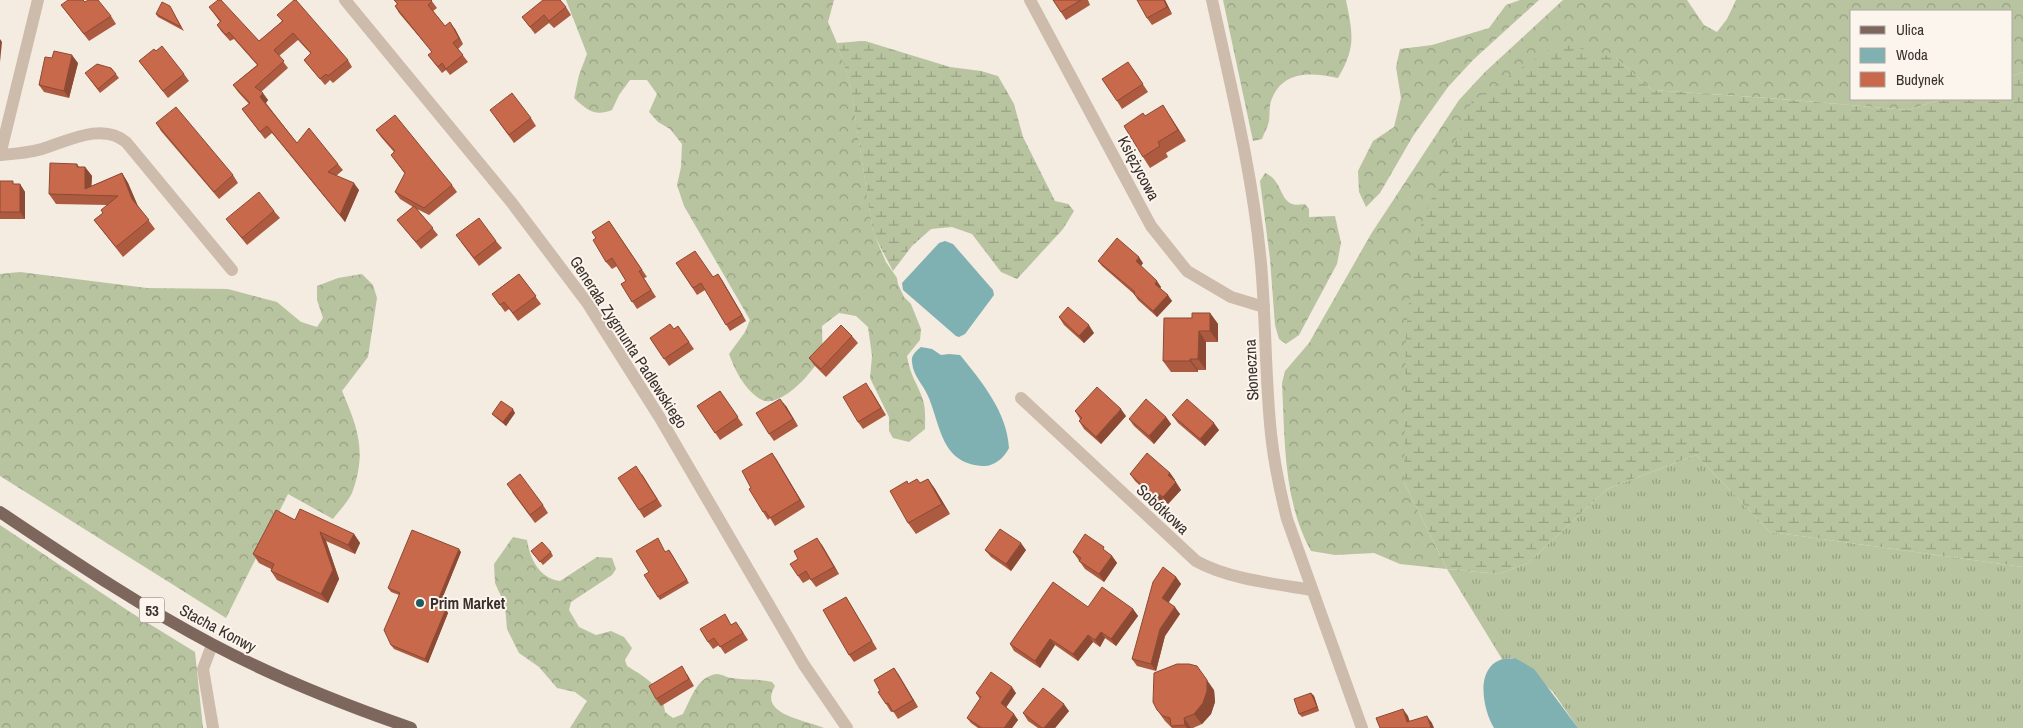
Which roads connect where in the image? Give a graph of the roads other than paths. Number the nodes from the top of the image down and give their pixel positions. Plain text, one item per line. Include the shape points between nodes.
1 (38, 0) edge
2 (345, 0) edge
3 (1030, 0) edge
4 (1212, 0) edge
5 (0, 155) edge
6 (232, 270) dead end
7 (1264, 307) junction
8 (1021, 398) dead end
9 (0, 512) edge
10 (1312, 590) junction
11 (212, 644) junction
12 (213, 728) edge
13 (410, 728) edge
14 (848, 728) edge
15 (1362, 728) edge

1 - 5 street
2 - 14 street, Generała Zygmunta Padlewskiego via 512,202 583,297 660,418 804,665
3 - 7 street, Księżycowa via 1151,226 1187,271 1231,297
4 - 7 street, Słoneczna via 1248,176
5 - 6 street via 27,153 93,133 111,133 120,137
7 - 10 street, Słoneczna via 1271,433 1278,485
8 - 10 street, Sobótkowa via 1196,561 1239,576
9 - 11 main road, Stacha Konwy / 53 via 136,600
10 - 15 street, Słoneczna
11 - 12 street via 203,669
11 - 13 main road, Stacha Konwy / 53 via 312,692

